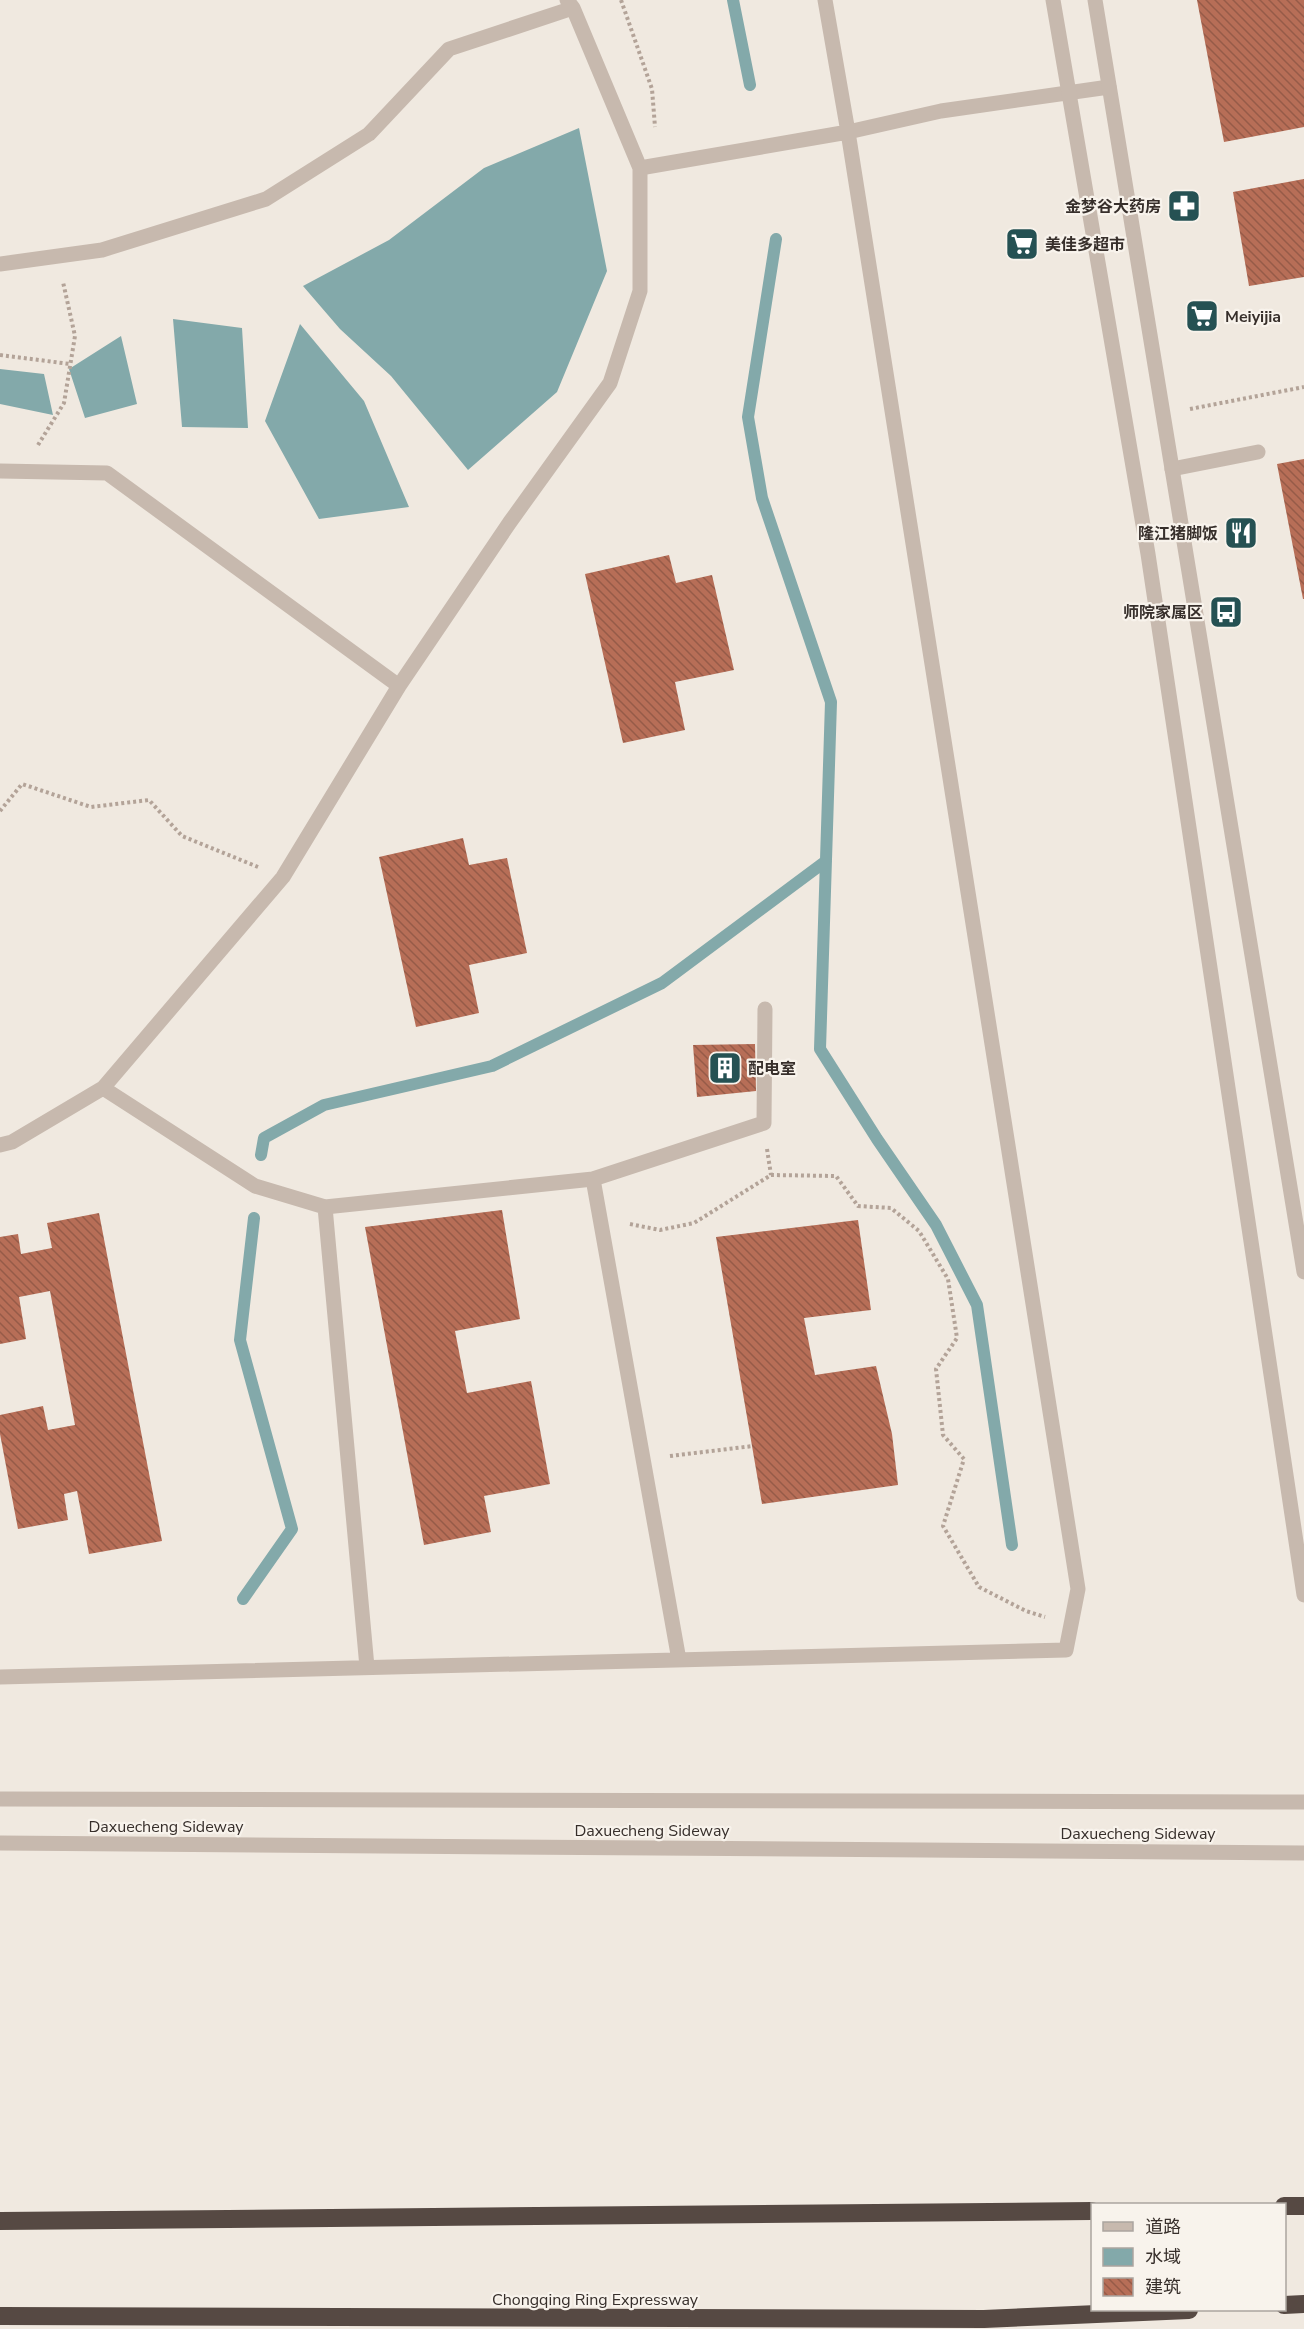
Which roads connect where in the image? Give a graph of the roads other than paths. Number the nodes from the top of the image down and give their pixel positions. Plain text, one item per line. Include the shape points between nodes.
1 (825, 0) edge
2 (1053, 0) edge
3 (1095, 0) edge
4 (570, 4) edge
5 (1108, 87) junction
6 (1067, 94) junction
7 (848, 132) junction
8 (638, 164) junction
9 (0, 264) edge
10 (1258, 452) dead end
11 (1172, 469) junction
12 (0, 471) edge
13 (399, 686) junction
14 (765, 1010) dead end
15 (103, 1088) junction
16 (0, 1145) edge
17 (593, 1179) junction
18 (325, 1207) junction
19 (1304, 1272) edge
20 (1304, 1595) edge
21 (680, 1660) junction
22 (367, 1667) junction
23 (0, 1677) edge
24 (0, 1799) edge
25 (1304, 1802) edge
26 (0, 1843) edge
27 (1304, 1853) edge
28 (1286, 2206) edge
29 (1304, 2206) edge
30 (1091, 2211) edge
31 (0, 2221) edge
32 (1304, 2304) edge
33 (1286, 2305) edge
34 (1166, 2311) edge
35 (0, 2316) edge

1 - 7 street
2 - 6 street
3 - 5 street
4 - 8 street
4 - 9 street via 449,49 369,134 266,200 102,250
5 - 6 street
5 - 11 street
6 - 7 street via 941,111
6 - 20 street via 1148,554
7 - 8 street
7 - 21 street via 1078,1589 1066,1650
8 - 13 street via 640,291 610,384
10 - 11 street
11 - 19 street
12 - 13 street via 107,473
13 - 15 street via 283,876
14 - 17 street via 764,1123
15 - 16 street via 12,1142
15 - 18 street via 255,1185
17 - 18 street
17 - 21 street
18 - 22 street
21 - 22 street
22 - 23 street
24 - 25 street, Daxuecheng Sideway
26 - 27 street, Daxuecheng Sideway
28 - 29 highway
30 - 31 highway
32 - 33 highway
34 - 35 highway, Chongqing Ring Expressway via 984,2319

